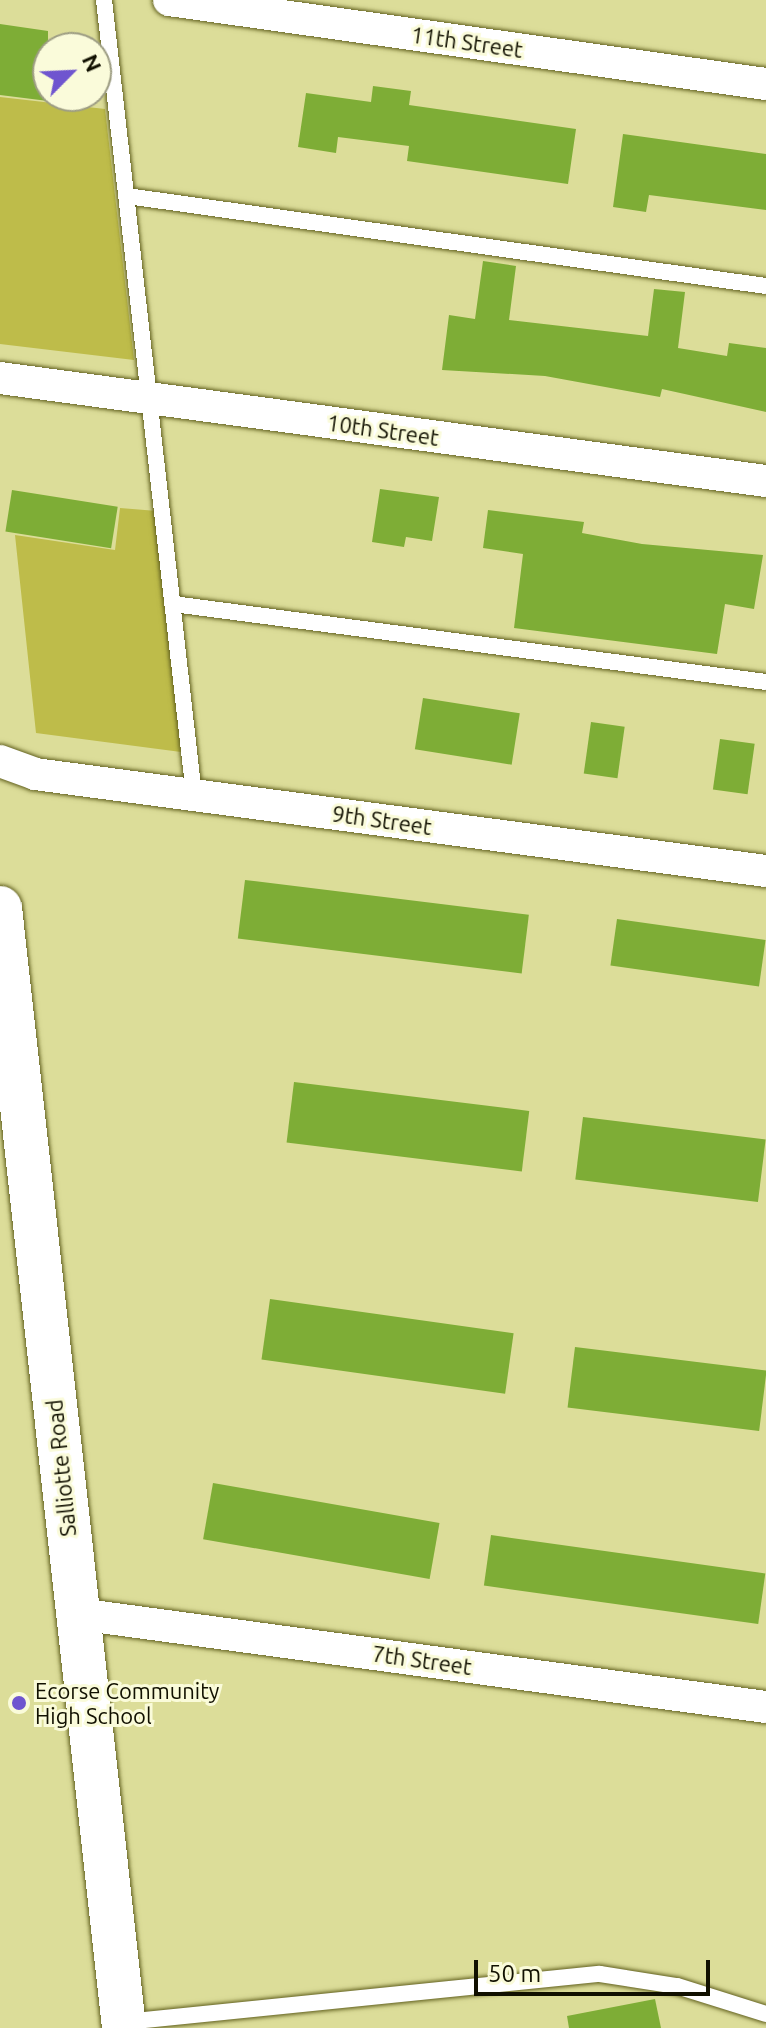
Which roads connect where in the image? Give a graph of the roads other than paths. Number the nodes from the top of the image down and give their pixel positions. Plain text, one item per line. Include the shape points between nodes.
1 (104, 0) edge
2 (169, 0) edge
3 (766, 84) edge
4 (127, 196) junction
5 (766, 286) edge
6 (0, 378) edge
7 (149, 398) junction
8 (766, 481) edge
9 (173, 604) junction
10 (766, 682) edge
11 (0, 761) edge
12 (194, 795) junction
13 (766, 871) edge
14 (0, 908) edge
15 (0, 920) edge
16 (6, 1022) edge
17 (78, 1614) junction
18 (766, 1707) edge
19 (766, 2014) edge
20 (123, 2025) edge

1 - 4 lane
2 - 3 street, 11th Street
4 - 5 lane
4 - 7 lane
6 - 7 street, 10th Street
7 - 8 street, 10th Street
7 - 9 lane
9 - 10 lane
9 - 12 lane
11 - 12 street, 9th Street via 35,774
12 - 13 street, 9th Street
14 - 15 street, Salliotte Road
15 - 16 street, Salliotte Road
16 - 17 street, Salliotte Road
17 - 18 street, 7th Street
17 - 20 street, Salliotte Road
19 - 20 lane via 677,1986 600,1974

